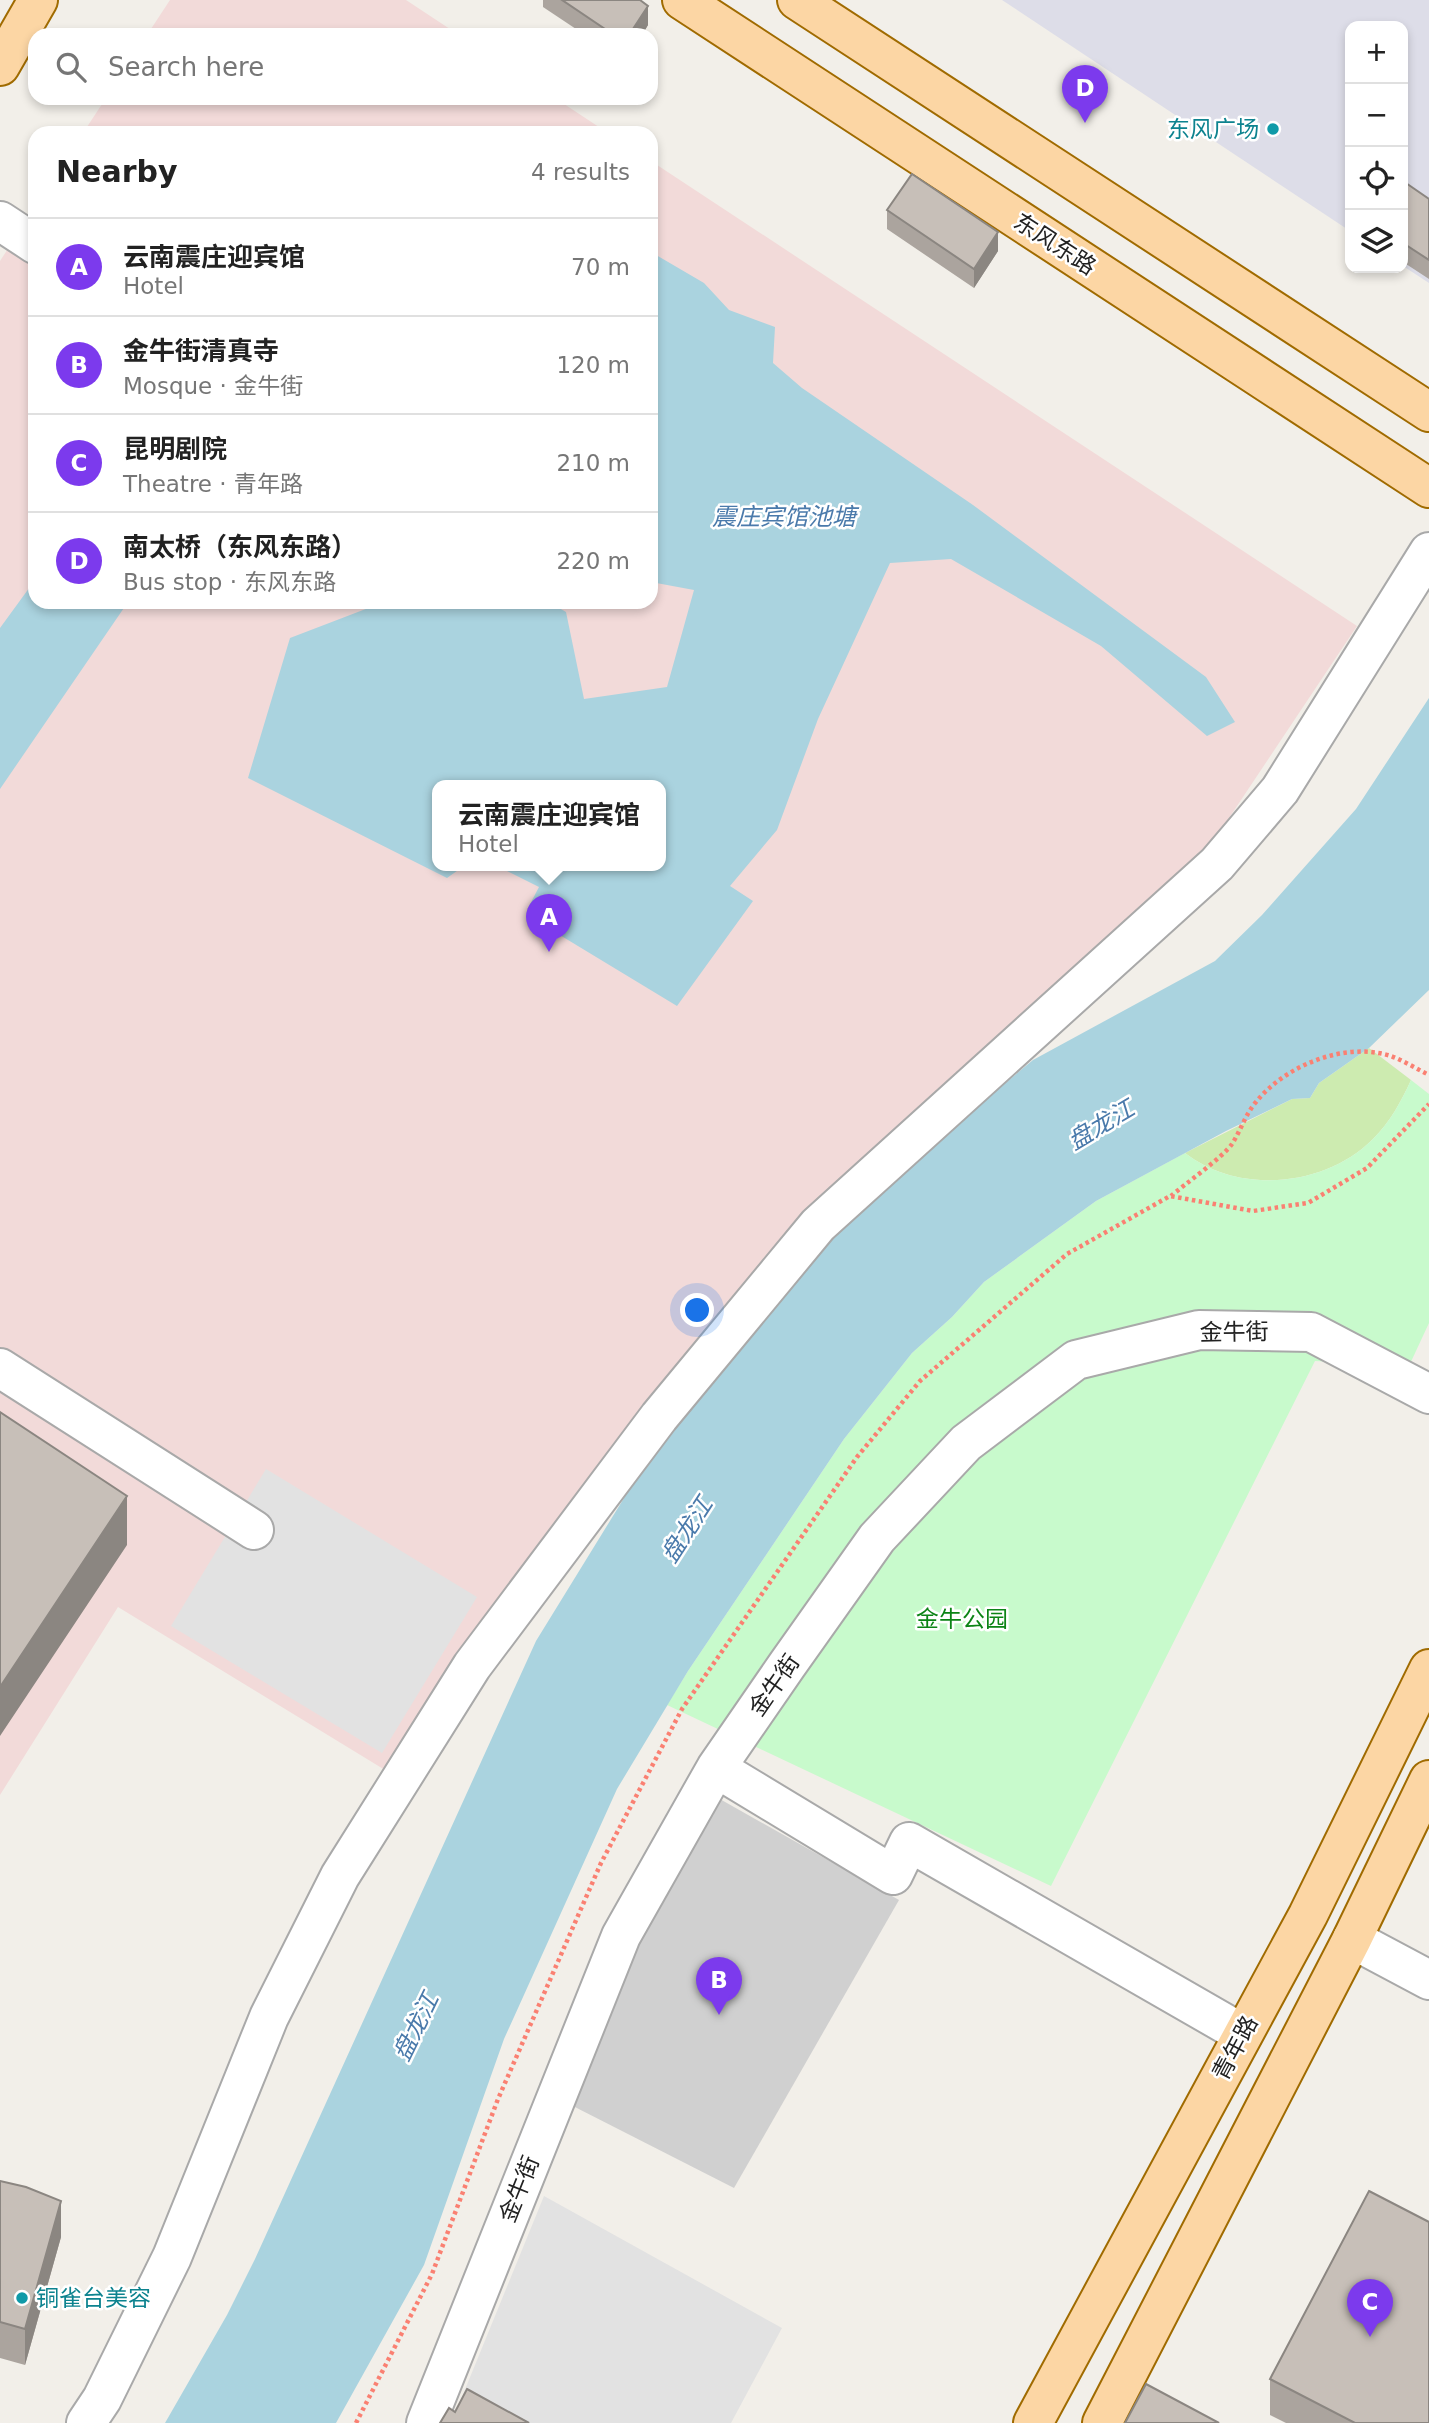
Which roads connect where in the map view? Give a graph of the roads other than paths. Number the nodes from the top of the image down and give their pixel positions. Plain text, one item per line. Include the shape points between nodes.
1 (38, 0) edge
2 (682, 0) edge
3 (797, 0) edge
4 (0, 66) edge
5 (0, 221) edge
6 (28, 239) edge
7 (1429, 412) edge
8 (1429, 488) edge
9 (1429, 552) edge
10 (0, 1368) edge
11 (1429, 1394) edge
12 (254, 1530) dead end
13 (1429, 1669) edge
14 (716, 1768) junction
15 (1429, 1780) edge
16 (1352, 1939) junction
17 (1429, 1980) edge
18 (1243, 2034) junction
19 (86, 2423) edge
20 (426, 2423) edge
21 (1033, 2423) edge
22 (1102, 2423) edge

1 - 4 main road
2 - 8 main road, 东风东路
3 - 7 main road
5 - 6 street
9 - 19 street via 1280,790 1217,864 818,1225 659,1417 472,1666 340,1876 269,2017 173,2257
10 - 12 street
11 - 14 street, 金牛街 via 1311,1332 1199,1330 1076,1360 966,1443 877,1538
13 - 18 main road, 青年路 via 1308,1916
14 - 18 street via 893,1875 909,1842
14 - 20 street, 金牛街 via 621,1936
15 - 16 main road
16 - 17 street
16 - 22 main road
18 - 21 main road, 青年路

